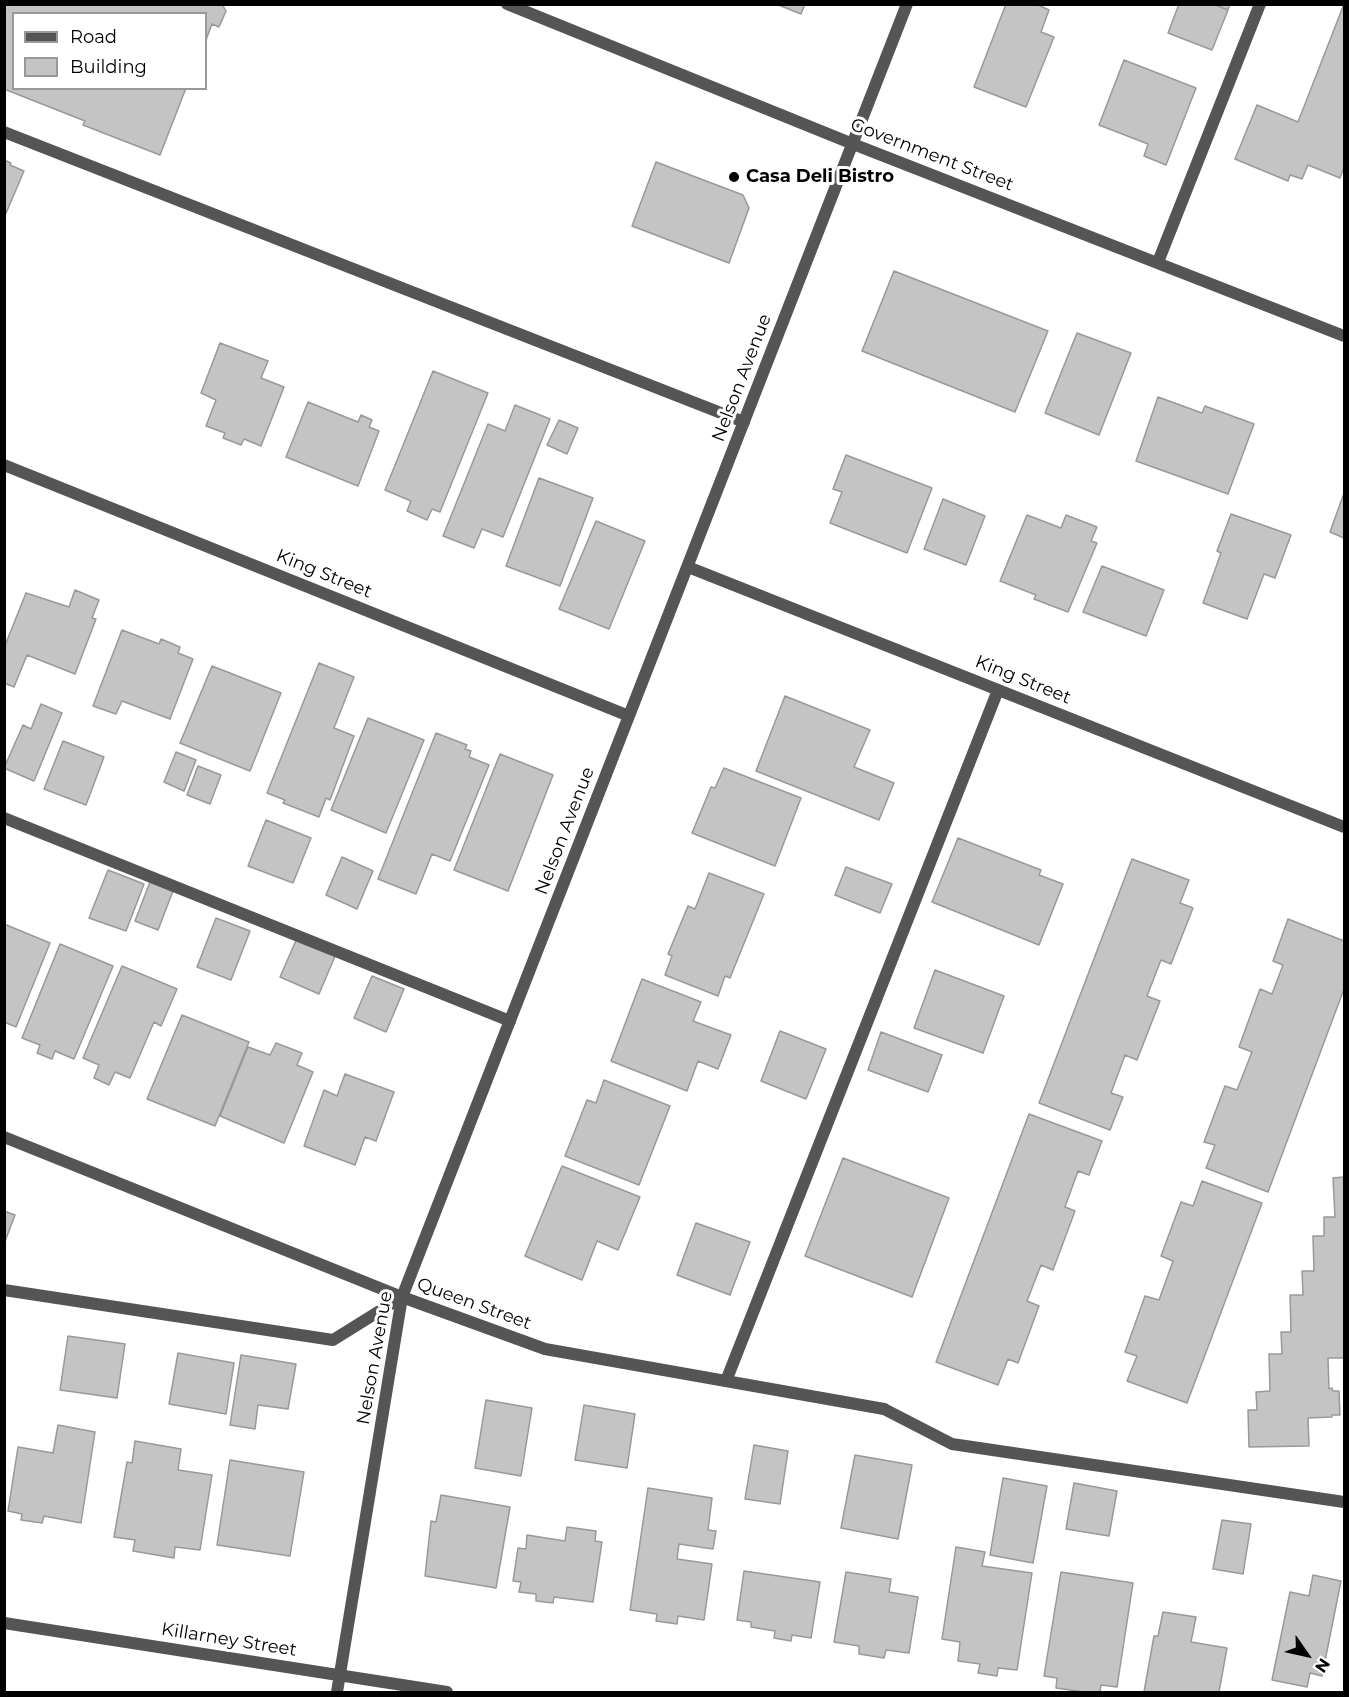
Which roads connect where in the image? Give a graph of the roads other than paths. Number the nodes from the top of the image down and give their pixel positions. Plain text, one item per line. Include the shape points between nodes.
1 (507, 4) edge
2 (907, 4) edge
3 (1260, 4) edge
4 (4, 132) edge
5 (853, 144) junction
6 (1158, 262) junction
7 (1344, 336) edge
8 (744, 422) junction
9 (4, 465) edge
10 (688, 567) junction
11 (998, 690) junction
12 (629, 716) junction
13 (4, 818) edge
14 (1344, 828) edge
15 (510, 1021) junction
16 (4, 1137) edge
17 (4, 1290) edge
18 (402, 1297) junction
19 (726, 1382) junction
20 (1344, 1502) edge
21 (4, 1623) edge
22 (340, 1676) junction
23 (337, 1692) edge
24 (447, 1692) edge

1 - 5 street, Government Street
2 - 5 street, Nelson Avenue
3 - 6 street
4 - 8 street
5 - 6 street, Government Street
5 - 8 street, Nelson Avenue
6 - 7 street, Government Street
8 - 10 street, Nelson Avenue
9 - 12 street, King Street
10 - 11 street, King Street
10 - 12 street, Nelson Avenue
11 - 14 street, King Street
11 - 19 street
12 - 15 street, Nelson Avenue
13 - 15 street
15 - 18 street, Nelson Avenue
16 - 18 street, Queen Street
17 - 18 street via 333,1340
18 - 19 street, Queen Street via 545,1349
18 - 22 street, Nelson Avenue
19 - 20 street, Queen Street via 884,1409 952,1444
21 - 22 street, Killarney Street
22 - 23 street, Nelson Avenue
22 - 24 street, Killarney Street

